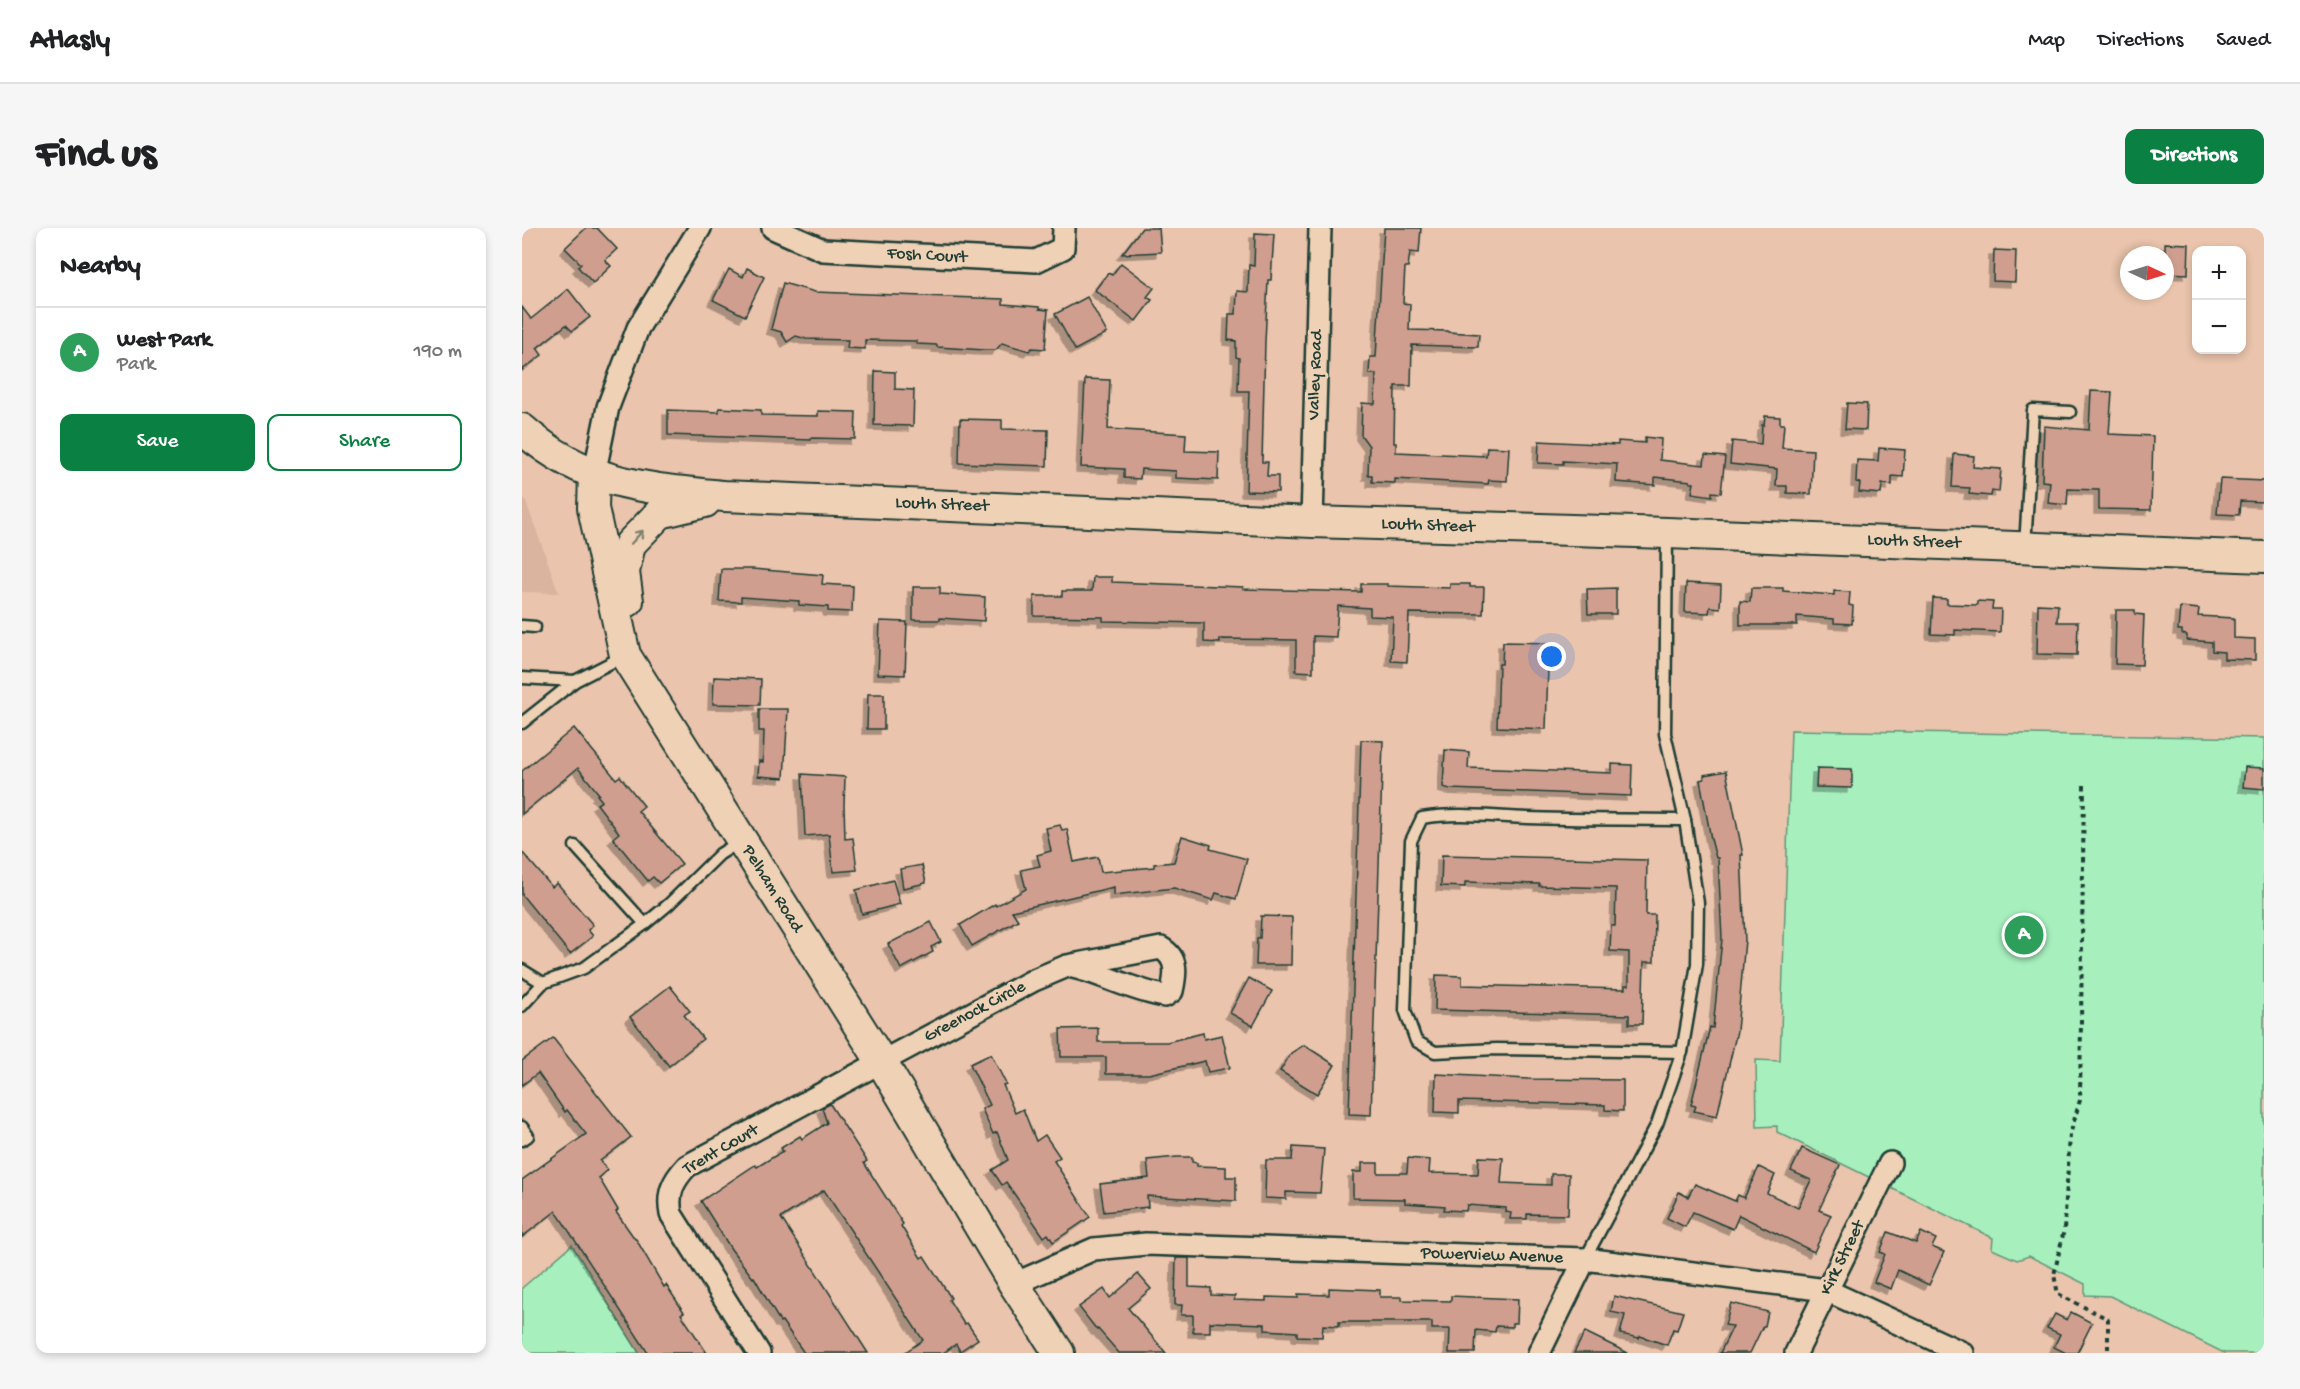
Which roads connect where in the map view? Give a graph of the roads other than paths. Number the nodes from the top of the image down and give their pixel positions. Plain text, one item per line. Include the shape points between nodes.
1 (700, 228) edge
2 (773, 228) edge
3 (1064, 228) edge
4 (1320, 228) edge
5 (2070, 412) dead end
6 (522, 429) edge
7 (594, 475) junction
8 (724, 496) junction
9 (1312, 522) junction
10 (1666, 533) junction
11 (2025, 547) junction
12 (2264, 556) edge
13 (522, 626) edge
14 (535, 627) dead end
15 (625, 655) junction
16 (522, 678) edge
17 (575, 681) junction
18 (522, 723) edge
19 (1685, 820) junction
20 (741, 841) junction
21 (575, 846) dead end
22 (645, 924) junction
23 (1069, 966) dead end
24 (522, 970) edge
25 (543, 983) junction
26 (522, 1006) edge
27 (1682, 1052) junction
28 (881, 1061) junction
29 (522, 1127) edge
30 (522, 1140) edge
31 (1890, 1163) dead end
32 (1585, 1259) junction
33 (1014, 1284) junction
34 (1826, 1290) junction
35 (759, 1353) edge
36 (1059, 1353) edge
37 (1539, 1353) edge
38 (1796, 1353) edge
39 (1963, 1353) edge

1 - 7 street via 638,328 608,406
2 - 3 street, Fosh Court via 823,250 1036,261 1063,248
4 - 9 street, Valley Road
5 - 11 lane via 2033,410
6 - 7 main road via 542,447
7 - 8 main road, Louth Street via 641,488
7 - 15 main road, Pelham Road via 593,508
8 - 9 main road, Louth Street
15 -> 8 main road via 629,614 624,572 630,544 660,513
9 - 10 main road, Louth Street
10 - 11 main road, Louth Street
10 - 19 lane via 1665,734
11 - 12 main road, Louth Street
13 - 14 lane
15 - 17 lane
15 - 20 main road, Pelham Road
16 - 17 lane
17 - 18 lane
19 - 27 lane via 1698,903 1697,964
19 - 27 lane via 1467,814 1422,818 1411,841 1405,1010 1416,1041 1435,1052
20 - 22 lane via 720,854
20 - 28 main road, Pelham Road
21 - 22 lane
22 - 25 lane via 584,968
23 - 28 street, Greenock Circle via 1034,980
24 - 25 lane
25 - 26 lane
27 - 32 lane via 1657,1124
28 - 33 main road, Pelham Road
28 - 35 street, Trent Court via 687,1166 670,1188 670,1207 677,1225
29 - 30 lane via 528,1136
31 - 34 street, Kirk Street
32 - 33 street, Powerview Avenue via 1146,1244 1094,1249
32 - 34 street, Powerview Avenue
32 - 37 street
33 - 36 main road, Pelham Road
34 - 38 street, Kirk Street
34 - 39 street, Powerview Avenue

